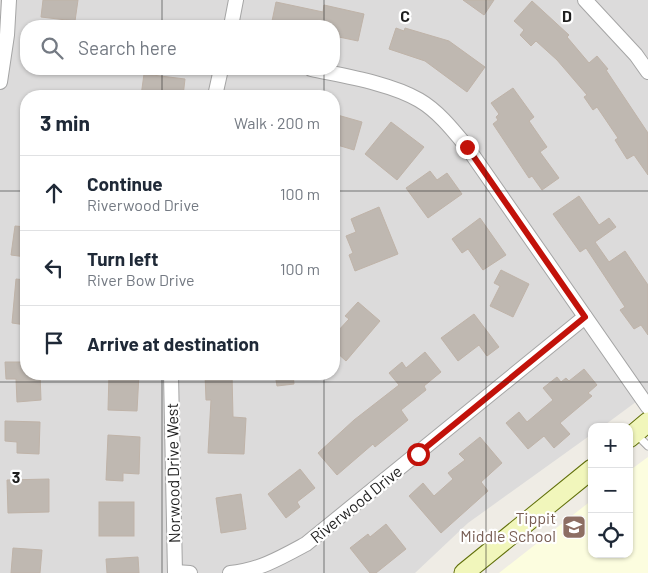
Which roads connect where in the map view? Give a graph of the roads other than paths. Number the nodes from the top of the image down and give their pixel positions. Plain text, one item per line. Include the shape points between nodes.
1 (9, 0) edge
2 (236, 0) edge
3 (585, 0) edge
4 (231, 20) edge
5 (648, 72) edge
6 (219, 75) edge
7 (334, 75) edge
8 (0, 82) edge
9 (216, 90) edge
10 (585, 317) junction
11 (171, 380) edge
12 (648, 407) edge
13 (588, 472) edge
14 (175, 572) edge
15 (190, 573) edge
16 (230, 573) edge
17 (464, 573) edge

1 - 8 street
2 - 4 street
3 - 5 street
6 - 9 street
7 - 10 street via 402,93 420,101 447,123
10 - 12 street
10 - 16 street, Riverwood Drive via 306,544 273,562
11 - 14 street, Norwood Drive West
13 - 17 main road
14 - 15 street

